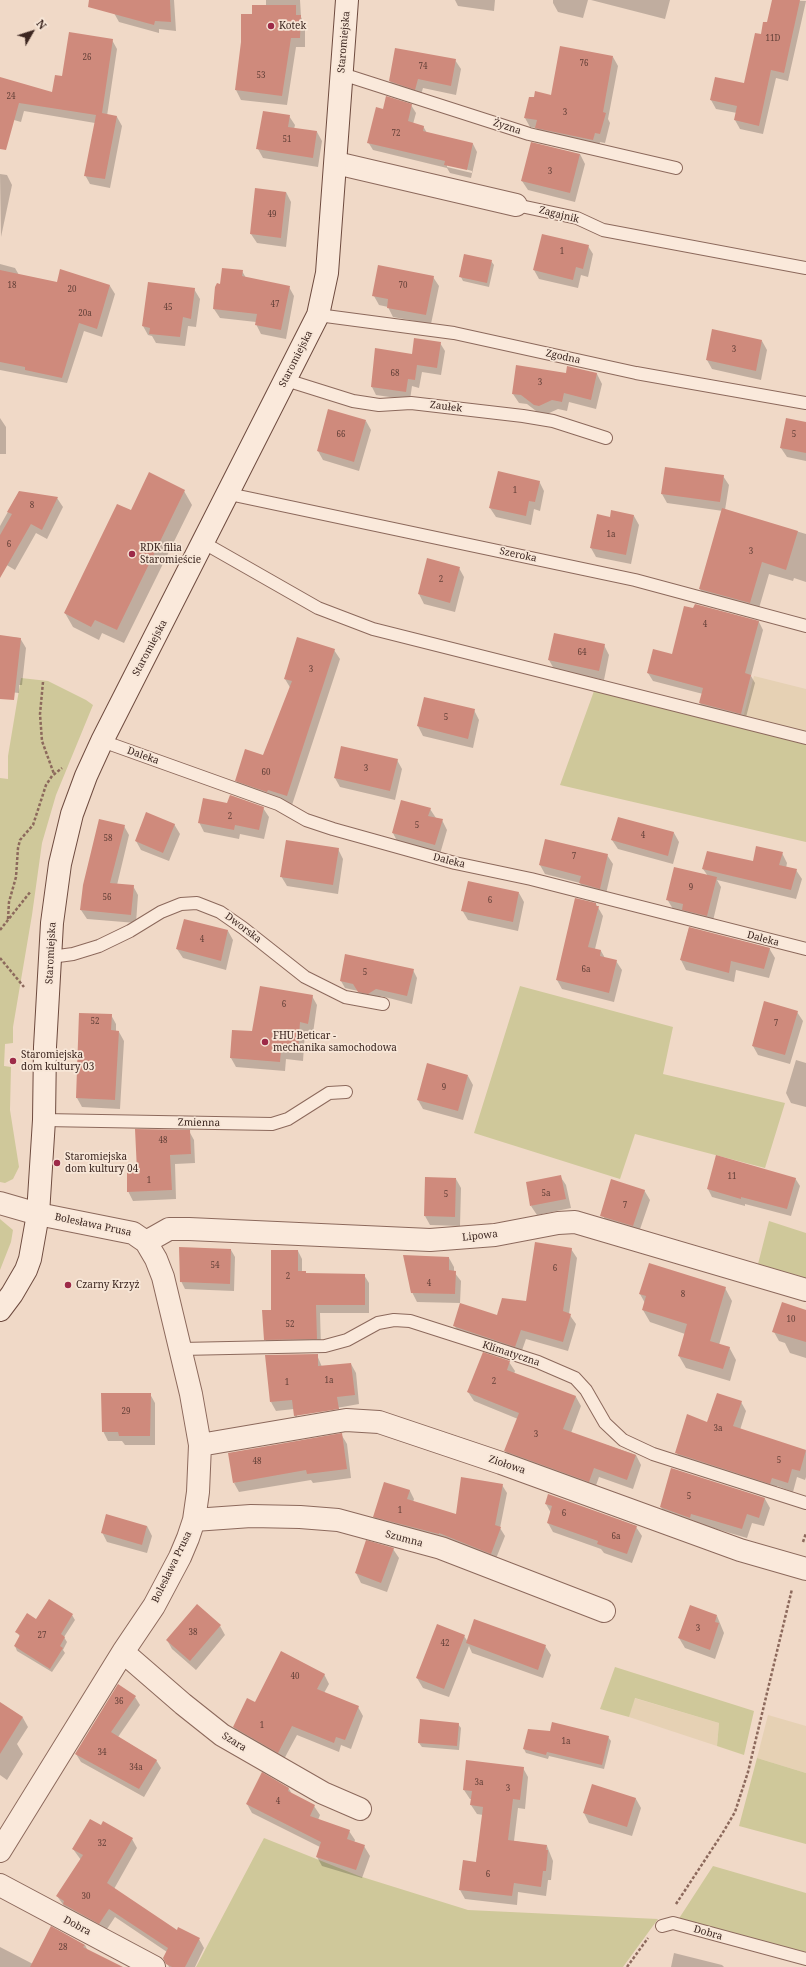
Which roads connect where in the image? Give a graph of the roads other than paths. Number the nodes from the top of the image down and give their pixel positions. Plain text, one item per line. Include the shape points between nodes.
1 (347, 0) edge
2 (342, 74) junction
3 (336, 163) junction
4 (676, 168) dead end
5 (516, 205) joint
6 (806, 268) edge
7 (318, 315) junction
8 (286, 380) junction
9 (806, 403) edge
10 (606, 438) dead end
11 (229, 494) junction
12 (204, 543) junction
13 (806, 626) edge
14 (806, 738) edge
15 (102, 741) junction
16 (806, 949) edge
17 (51, 957) junction
18 (383, 1004) dead end
19 (346, 1092) dead end
20 (44, 1120) junction
21 (0, 1203) edge
22 (38, 1214) junction
23 (146, 1242) junction
24 (806, 1290) edge
25 (0, 1310) edge
26 (180, 1349) junction
27 (200, 1445) junction
28 (806, 1502) edge
29 (194, 1520) junction
30 (800, 1567) edge
31 (604, 1611) dead end
32 (123, 1652) junction
33 (360, 1809) dead end
34 (0, 1851) edge
35 (0, 1885) edge
36 (662, 1926) road end
37 (806, 1959) edge
38 (154, 1967) edge

1 - 2 street, Staromiejska
2 - 3 street, Staromiejska
2 - 4 lane, Żyzna via 528,134
3 - 5 street, Zagajnik
3 - 7 street, Staromiejska via 327,273
5 - 6 lane, Zagajnik via 577,218 603,230
7 - 8 street, Staromiejska
7 - 9 lane, Zgodna via 454,333 636,373
8 - 10 lane, Zaułek via 353,402 379,405 411,403 523,416
8 - 11 street, Staromiejska
11 - 12 street, Staromiejska
11 - 13 lane, Szeroka via 634,580
12 - 14 lane via 318,608 373,629
12 - 15 street, Staromiejska
15 - 16 lane, Daleka via 278,804 306,820 333,829 455,863 532,879
15 - 17 street, Staromiejska via 72,814 60,864 52,923
17 - 18 lane, Dworska via 99,946 161,912 181,904 197,903 220,912 305,977 345,997
17 - 20 street, Staromiejska via 45,1047
19 - 20 lane, Zmienna via 329,1093 288,1118 272,1124
20 - 22 street, Staromiejska
21 - 22 street, Bolesława Prusa
22 - 23 street, Bolesława Prusa via 133,1233
22 - 25 street, Staromiejska via 26,1270
23 - 24 street, Lipowa via 169,1230 189,1229 430,1240 495,1235 575,1222
23 - 26 street, Bolesława Prusa via 163,1277
26 - 27 street, Bolesława Prusa
26 - 28 lane, Klimatyczna via 325,1346 347,1340 378,1323 410,1321 538,1362 574,1378 586,1390 605,1423 623,1440 653,1454
27 - 29 street, Bolesława Prusa
27 - 30 street, Ziołowa via 346,1420 379,1422 501,1463 740,1550
29 - 31 street, Szumna via 251,1516 338,1520 441,1548
29 - 32 street, Bolesława Prusa via 168,1580
32 - 33 street, Szara via 222,1735 324,1793
32 - 34 street, Bolesława Prusa
35 - 38 street, Dobra
36 - 37 lane, Dobra via 673,1924

